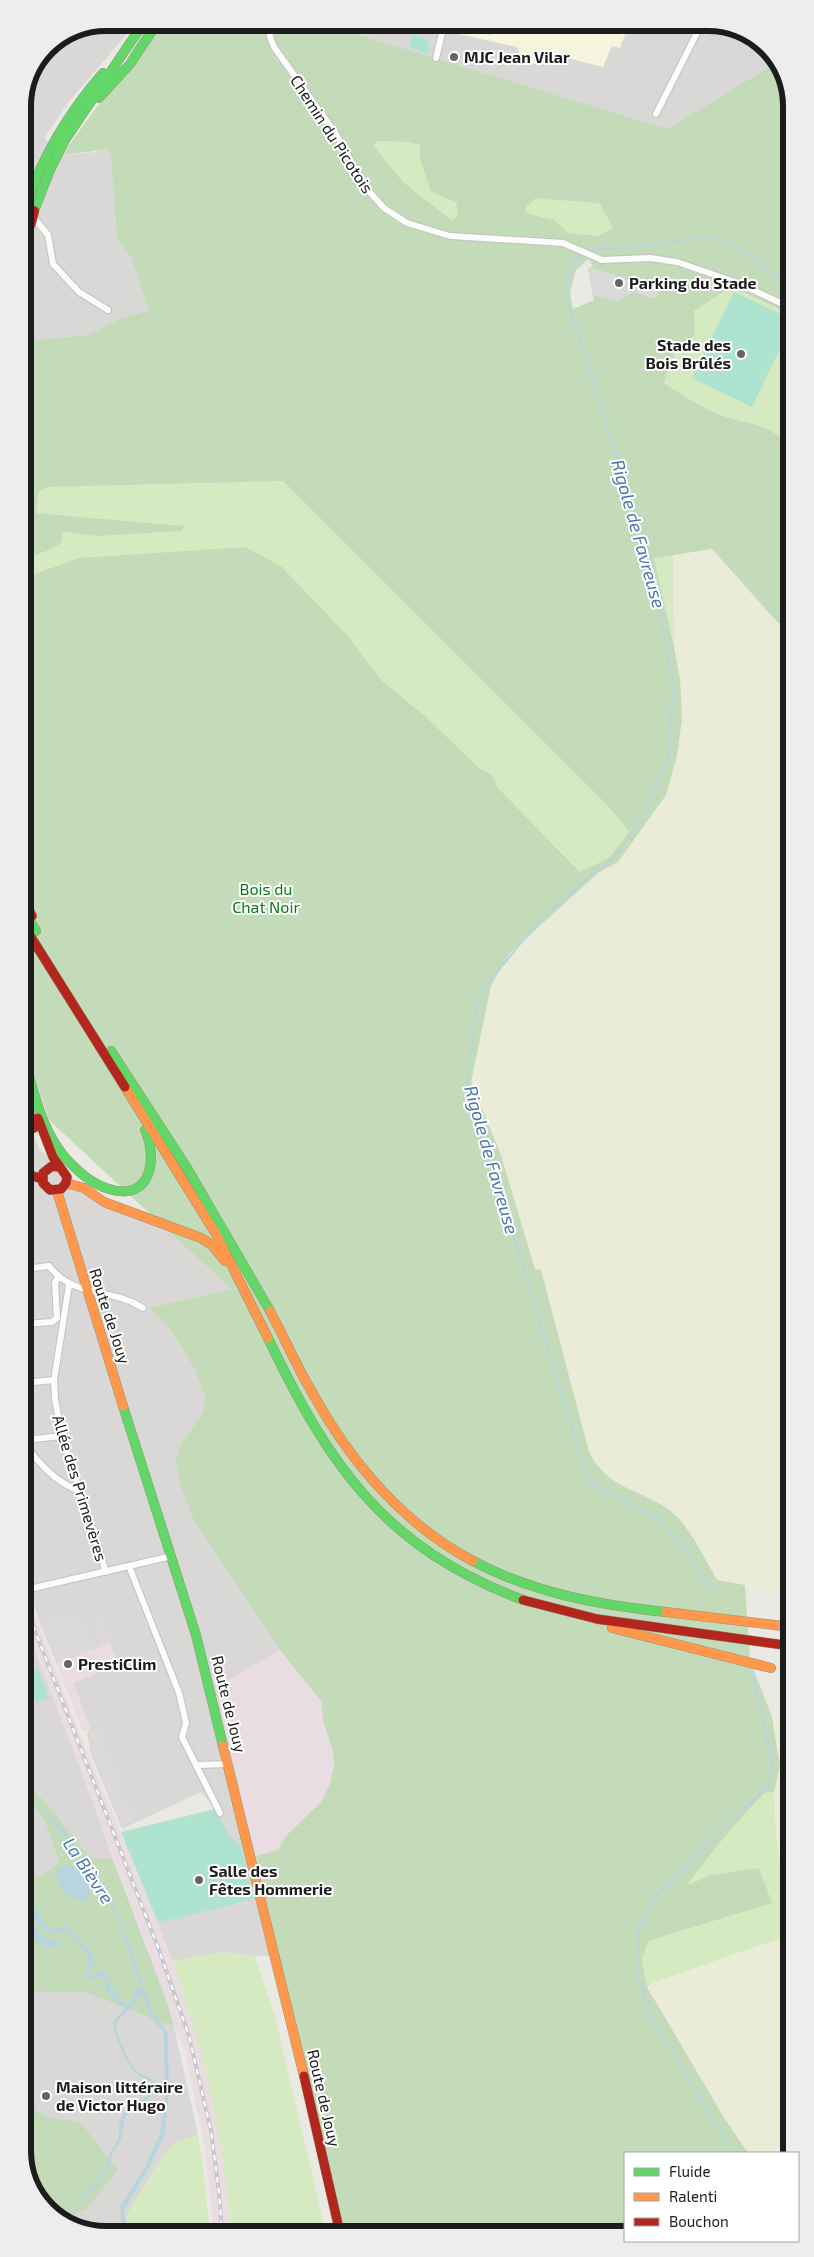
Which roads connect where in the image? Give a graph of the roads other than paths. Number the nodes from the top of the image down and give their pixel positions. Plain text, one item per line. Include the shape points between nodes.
1 (152, 31) edge
2 (270, 31) edge
3 (443, 31) edge
4 (698, 31) edge
5 (137, 32) edge
6 (436, 58) dead end
7 (656, 114) dead end
8 (74, 127) junction
9 (31, 191) edge
10 (31, 212) edge
11 (31, 222) edge
12 (783, 304) edge
13 (108, 310) dead end
14 (31, 914) edge
15 (31, 924) edge
16 (36, 932) junction
17 (31, 937) edge
18 (31, 1080) edge
19 (31, 1096) edge
20 (31, 1116) edge
21 (144, 1119) junction
22 (54, 1167) junction
23 (31, 1175) edge
24 (42, 1179) junction
25 (66, 1183) junction
26 (57, 1191) junction
27 (31, 1268) edge
28 (238, 1274) junction
29 (58, 1277) junction
30 (69, 1285) junction
31 (86, 1290) junction
32 (143, 1308) dead end
33 (31, 1324) edge
34 (54, 1380) junction
35 (31, 1382) edge
36 (62, 1436) junction
37 (31, 1439) edge
38 (31, 1453) edge
39 (80, 1491) junction
40 (172, 1556) junction
41 (129, 1566) junction
42 (106, 1572) junction
43 (31, 1588) edge
44 (585, 1618) junction
45 (783, 1624) edge
46 (783, 1645) edge
47 (771, 1668) dead end
48 (228, 1764) junction
49 (197, 1765) junction
50 (220, 1813) dead end
51 (338, 2226) edge

1 - 8 main road via 130,64
2 - 12 street, Chemin du Picotois via 278,54 336,134 365,187 388,212 407,223 450,236 562,243 602,260 650,258 691,266
3 - 6 street
4 - 7 street
5 - 8 main road
5 - 9 main road via 61,127
8 - 11 main road, bridge via 50,170
10 - 13 street via 48,235 53,264 79,292
14 - 16 main road
15 - 16 main road
16 - 45 main road via 220,1224 340,1439 398,1509 436,1540 464,1557 533,1588 617,1606
17 - 21 main road
18 - 21 main road via 57,1147 86,1176 111,1190 127,1190 139,1185 149,1175 153,1151 143,1126
19 - 22 main road
20 - 22 main road
21 - 28 main road
22 - 24 main road via 44,1173
22 - 25 main road via 66,1174
23 - 24 main road
24 - 26 main road via 47,1188
25 - 26 main road
25 - 28 main road via 84,1188 104,1202 201,1238
26 - 31 main road, Route de Jouy
27 - 29 street via 48,1266
28 - 44 main road via 287,1379 312,1424 371,1506 409,1540 454,1571 530,1604
29 - 30 street
29 - 33 street via 55,1283 57,1318 52,1322
30 - 31 street
30 - 34 street, Allée des Primevères
31 - 32 street via 133,1301
31 - 40 main road, Route de Jouy
34 - 35 street
34 - 36 street, Allée des Primevères
36 - 37 street
36 - 39 street, Allée des Primevères
38 - 39 street via 54,1477
39 - 42 street, Allée des Primevères
40 - 41 street
40 - 48 main road, Route de Jouy via 196,1635
41 - 42 street
41 - 49 street via 179,1693 186,1723 182,1737
42 - 43 street
44 - 46 main road
44 - 47 main road
48 - 49 street
48 - 51 main road, Route de Jouy
49 - 50 street

